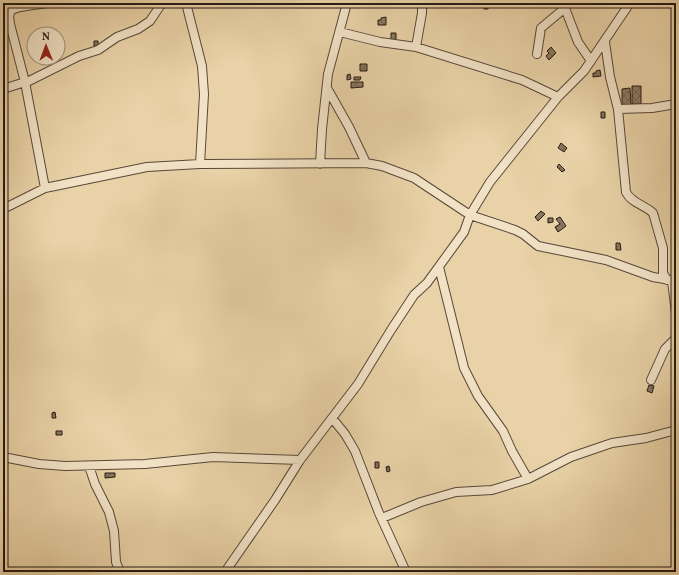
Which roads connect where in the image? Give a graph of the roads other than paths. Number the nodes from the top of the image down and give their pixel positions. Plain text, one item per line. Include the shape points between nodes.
1 (47, 3) edge
2 (162, 3) edge
3 (186, 3) edge
4 (346, 3) edge
5 (422, 3) edge
6 (630, 3) edge
7 (564, 5) edge
8 (10, 7) edge
9 (340, 32) junction
10 (605, 42) junction
11 (416, 47) junction
12 (537, 54) dead end
13 (591, 61) junction
14 (25, 83) junction
15 (327, 88) junction
16 (3, 89) edge
17 (558, 96) junction
18 (676, 104) edge
19 (618, 109) junction
20 (366, 163) junction
21 (200, 164) junction
22 (320, 164) junction
23 (45, 188) junction
24 (3, 209) edge
25 (470, 215) junction
26 (439, 267) junction
27 (672, 281) edge
28 (676, 313) edge
29 (676, 338) edge
30 (651, 380) dead end
31 (332, 418) junction
32 (676, 430) edge
33 (3, 457) edge
34 (300, 460) junction
35 (89, 466) junction
36 (528, 479) junction
37 (382, 518) junction
38 (120, 572) edge
39 (224, 572) edge
40 (406, 572) edge

1 - 8 street via 20,8
2 - 14 street via 150,21 144,25 117,37 98,50 79,56
3 - 21 street via 202,66 204,94
4 - 9 street
5 - 11 street
6 - 10 street
7 - 12 street via 540,28
7 - 13 street via 576,37
8 - 14 street via 10,24
9 - 11 street via 380,42
9 - 15 street via 328,74
10 - 13 street
10 - 19 street
11 - 17 street via 522,80
13 - 17 street
14 - 16 street
14 - 23 street
15 - 20 street
15 - 22 street
17 - 25 street via 490,182
18 - 19 street
19 - 27 street via 626,192 653,213 663,248 663,271
20 - 22 street
20 - 25 street via 414,178
21 - 22 street
21 - 23 street via 147,167
23 - 24 street
25 - 26 street via 464,232
25 - 27 street via 515,230 538,246 606,260 645,275
26 - 31 street via 414,295 358,384
26 - 36 street via 464,368 478,396 503,430
27 - 28 street
29 - 30 street via 665,349
31 - 34 street
31 - 37 street via 346,434 355,451
32 - 36 street via 612,443 571,457
33 - 35 street via 39,464
34 - 35 street via 213,457 145,464
34 - 39 street
35 - 38 street via 109,512 114,531 116,562
36 - 37 street via 492,490 456,492 421,502
37 - 40 street

